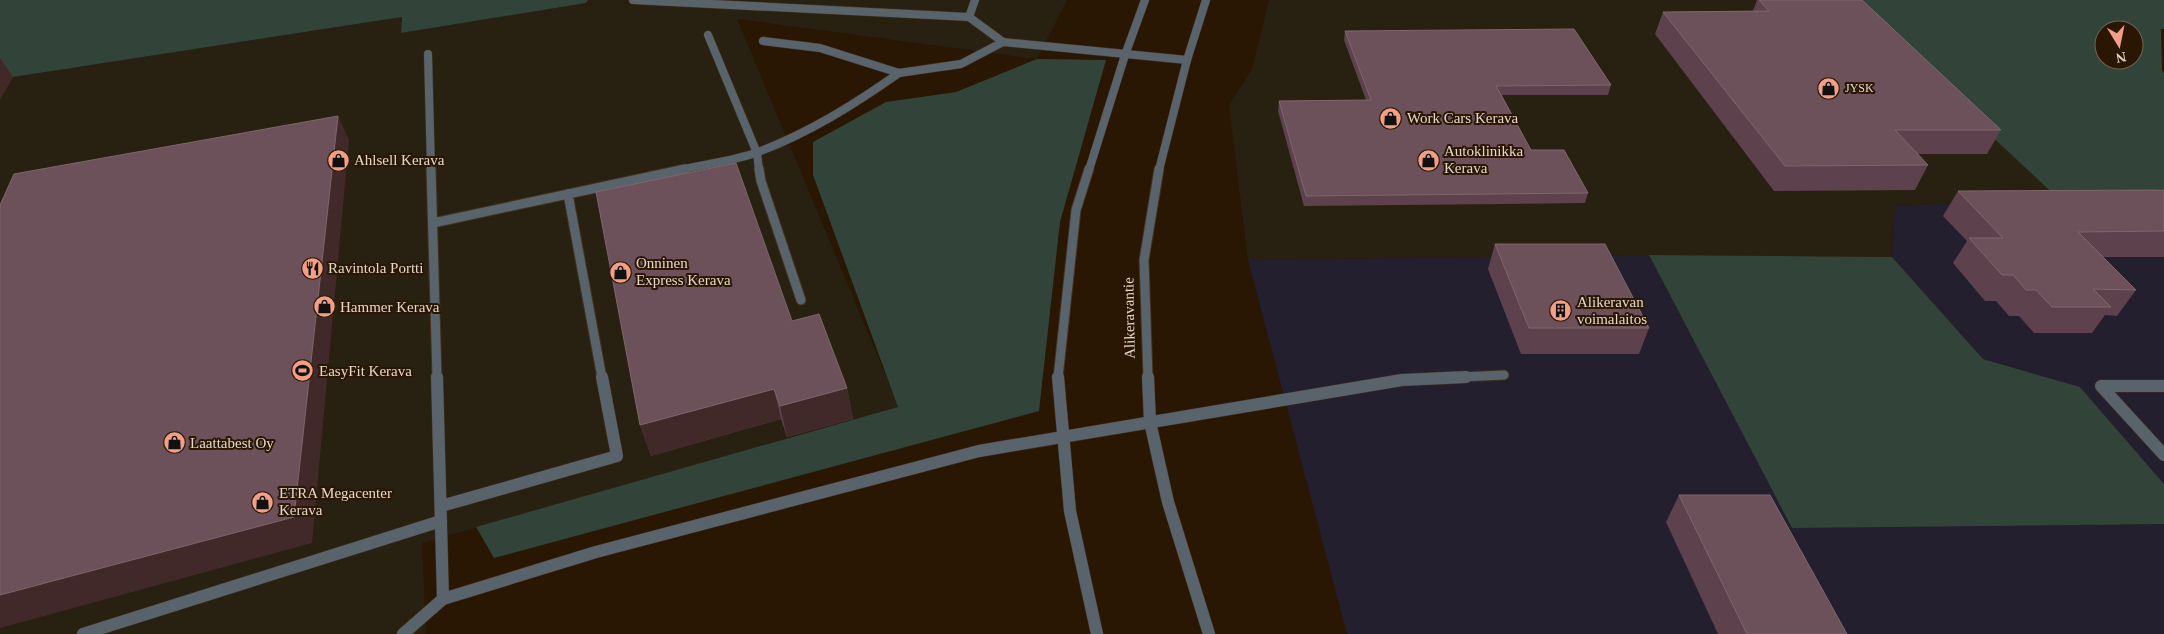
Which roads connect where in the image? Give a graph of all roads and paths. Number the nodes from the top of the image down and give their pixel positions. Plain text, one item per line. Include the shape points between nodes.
1 (633, 0) edge
2 (975, 0) edge
3 (1145, 0) edge
4 (1206, 0) edge
5 (969, 17) junction
6 (708, 35) dead end
7 (763, 40) dead end
8 (1003, 42) junction
9 (428, 54) dead end
10 (1125, 55) junction
11 (1187, 60) junction
12 (899, 73) junction
13 (757, 153) junction
14 (568, 194) junction
15 (433, 223) junction
16 (801, 300) dead end
17 (1504, 375) dead end
18 (2164, 386) edge
19 (1150, 422) junction
20 (1063, 436) junction
21 (2164, 455) edge
22 (441, 506) junction
23 (441, 521) junction
24 (443, 599) junction
25 (83, 634) edge
26 (403, 634) edge
27 (1097, 634) edge
28 (1209, 634) edge

1 - 5 street
2 - 5 street
3 - 10 street
4 - 11 street, Alikeravantie
5 - 8 street
6 - 13 street
7 - 12 street via 820,48
8 - 10 street
8 - 12 street via 961,64
9 - 15 street
10 - 11 street
10 - 20 street via 1076,210 1058,376
11 - 19 street, Alikeravantie via 1155,186 1144,260
12 - 13 street via 822,123
13 - 14 street
13 - 16 street via 761,181
14 - 15 street
14 - 22 street via 617,456
15 - 22 street
17 - 19 street via 1402,380
18 - 21 street via 2101,386
19 - 20 street
19 - 28 street, Alikeravantie via 1168,502
20 - 24 street via 979,450 596,552
20 - 27 street via 1070,511
22 - 23 street
23 - 24 street
23 - 25 street
24 - 26 street

